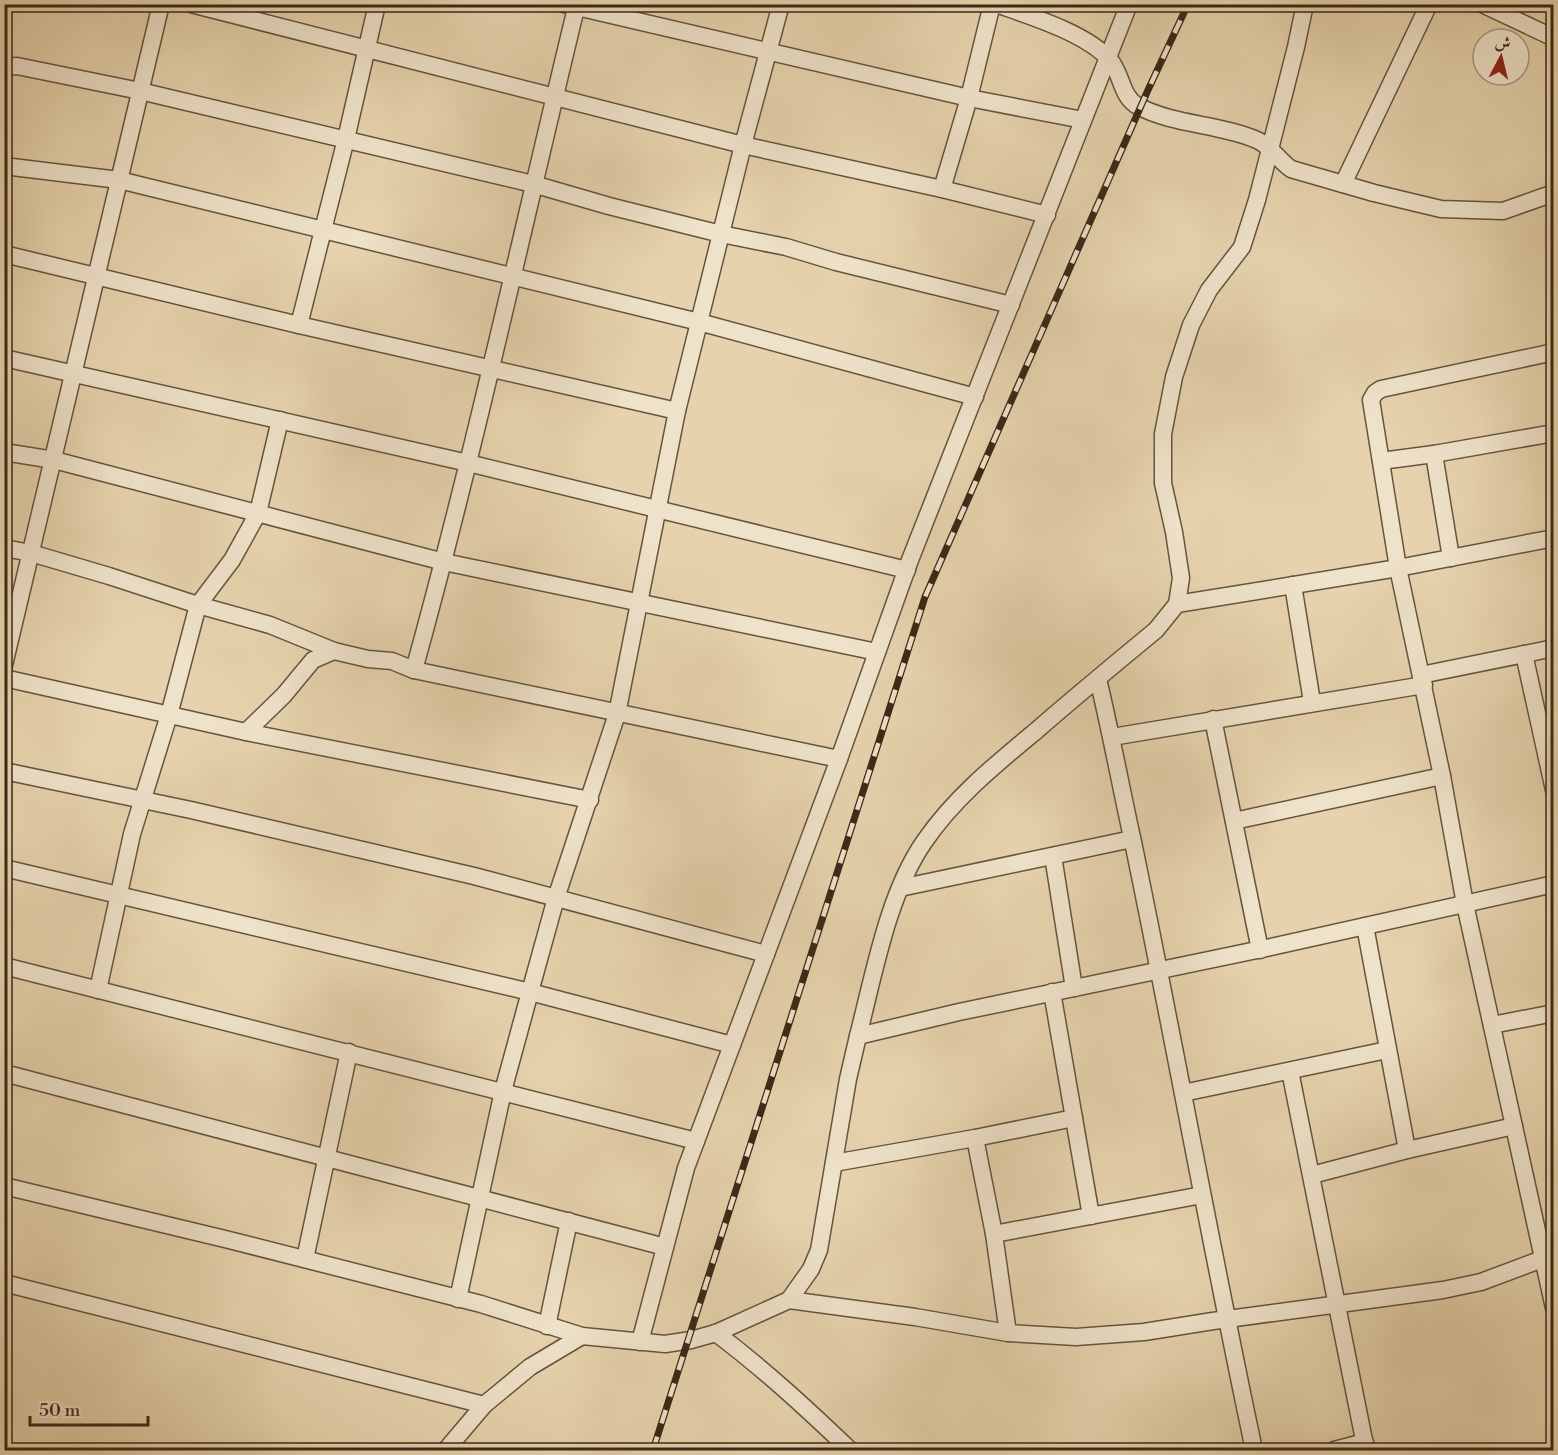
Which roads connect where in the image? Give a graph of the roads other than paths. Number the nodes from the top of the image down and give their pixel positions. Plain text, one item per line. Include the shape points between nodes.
1 (161, 4) edge
2 (191, 4) edge
3 (377, 4) edge
4 (781, 4) edge
5 (994, 4) edge
6 (1129, 4) edge
7 (1305, 4) edge
8 (1429, 4) edge
9 (1482, 4) edge
10 (572, 6) edge
11 (1554, 38) edge
12 (367, 49) junction
13 (768, 52) junction
14 (1108, 58) junction
15 (4, 67) edge
16 (140, 91) junction
17 (554, 98) junction
18 (969, 99) junction
19 (1083, 120) junction
20 (346, 139) junction
21 (743, 145) junction
22 (1270, 147) junction
23 (4, 166) edge
24 (119, 180) junction
25 (533, 184) junction
26 (1343, 184) junction
27 (942, 189) junction
28 (1554, 193) edge
29 (1047, 215) junction
30 (322, 230) junction
31 (721, 234) junction
32 (4, 254) edge
33 (511, 276) junction
34 (96, 277) junction
35 (1011, 305) junction
36 (699, 322) junction
37 (299, 325) junction
38 (1554, 352) edge
39 (4, 358) edge
40 (489, 368) junction
41 (73, 374) junction
42 (975, 397) junction
43 (677, 411) junction
44 (280, 420) junction
45 (1554, 433) edge
46 (4, 452) edge
47 (1434, 454) junction
48 (54, 459) junction
49 (1381, 461) junction
50 (468, 463) junction
51 (658, 509) junction
52 (258, 513) junction
53 (1554, 538) edge
54 (4, 549) edge
55 (31, 553) junction
56 (1451, 558) junction
57 (444, 562) junction
58 (1398, 568) junction
59 (907, 570) junction
60 (1293, 585) junction
61 (639, 603) junction
62 (1177, 604) junction
63 (198, 605) junction
64 (1554, 648) edge
65 (334, 651) junction
66 (877, 652) junction
67 (1524, 654) junction
68 (4, 665) edge
69 (414, 670) junction
70 (4, 678) edge
71 (1098, 678) junction
72 (1423, 680) junction
73 (1312, 702) junction
74 (617, 714) junction
75 (170, 716) junction
76 (1213, 719) junction
77 (246, 732) junction
78 (1112, 737) junction
79 (839, 759) junction
80 (1550, 760) edge
81 (4, 771) edge
82 (1442, 776) junction
83 (1554, 790) edge
84 (142, 799) junction
85 (590, 800) junction
86 (1234, 821) junction
87 (1132, 839) junction
88 (1053, 856) junction
89 (4, 868) edge
90 (1554, 884) edge
91 (900, 888) junction
92 (119, 894) junction
93 (556, 898) junction
94 (1465, 904) junction
95 (1365, 926) junction
96 (1260, 950) junction
97 (766, 954) junction
98 (4, 966) edge
99 (1160, 970) junction
100 (1074, 988) junction
101 (98, 990) junction
102 (530, 992) junction
103 (1052, 992) junction
104 (1554, 1013) edge
105 (1492, 1025) junction
106 (858, 1035) junction
107 (732, 1046) junction
108 (1387, 1050) junction
109 (349, 1052) junction
110 (1290, 1071) junction
111 (4, 1073) edge
112 (503, 1091) junction
113 (1183, 1094) junction
114 (1074, 1118) junction
115 (1514, 1126) junction
116 (975, 1138) junction
117 (696, 1140) junction
118 (1407, 1150) junction
119 (327, 1158) junction
120 (834, 1162) junction
121 (1312, 1175) junction
122 (4, 1186) edge
123 (1202, 1196) junction
124 (481, 1198) junction
125 (1090, 1216) junction
126 (569, 1221) junction
127 (994, 1234) junction
128 (665, 1247) junction
129 (1548, 1257) edge
130 (305, 1259) junction
131 (4, 1283) edge
132 (458, 1299) junction
133 (789, 1300) junction
134 (1337, 1304) junction
135 (1554, 1308) edge
136 (1226, 1319) junction
137 (547, 1326) junction
138 (1008, 1333) junction
139 (716, 1334) junction
140 (582, 1336) junction
141 (640, 1342) junction
142 (484, 1405) junction
143 (1366, 1446) edge
144 (446, 1450) edge
145 (850, 1450) edge
146 (1254, 1450) edge
147 (1334, 1450) edge

1 - 16 street
2 - 12 street
3 - 12 street
4 - 13 street
5 - 14 street via 1040,19
5 - 18 street
6 - 14 street
7 - 22 street
8 - 26 street
9 - 11 street
10 - 13 street
10 - 17 street
12 - 17 street
12 - 20 street
13 - 18 street
13 - 21 street
14 - 19 street
14 - 22 street via 1136,105 1255,139
15 - 16 street via 17,66
16 - 20 street
16 - 24 street
17 - 21 street
17 - 25 street
18 - 19 street
18 - 27 street
19 - 29 street
20 - 25 street
20 - 30 street
21 - 27 street
21 - 31 street
22 - 26 street via 1291,169
22 - 62 street via 1242,247 1209,290 1191,325 1174,377 1163,434 1163,483 1181,578
23 - 24 street
24 - 30 street
24 - 34 street
25 - 31 street
25 - 33 street
26 - 28 street via 1441,209 1503,211
27 - 29 street
29 - 35 street
30 - 33 street
30 - 37 street
31 - 35 street
31 - 36 street
32 - 34 street
33 - 36 street
33 - 40 street
34 - 37 street
34 - 41 street
35 - 42 street
36 - 42 street
36 - 43 street
37 - 40 street
38 - 49 street via 1381,389 1371,400
39 - 41 street
40 - 43 street
40 - 50 street
41 - 44 street
41 - 48 street
42 - 59 street
43 - 51 street
44 - 50 street
44 - 52 street
45 - 47 street
46 - 48 street
47 - 49 street
47 - 56 street
48 - 52 street
48 - 55 street
49 - 58 street
50 - 51 street
50 - 57 street
51 - 59 street
51 - 61 street
52 - 57 street
52 - 63 street via 232,560
53 - 56 street
54 - 55 street
55 - 63 street
55 - 68 street
56 - 58 street
57 - 61 street
57 - 69 street
58 - 60 street
58 - 72 street
59 - 66 street
60 - 62 street
60 - 73 street
61 - 66 street
61 - 74 street
62 - 71 street via 1156,630
63 - 65 street via 270,625
63 - 75 street
64 - 67 street
65 - 69 street
65 - 77 street via 313,660
66 - 79 street
67 - 72 street
67 - 80 street
69 - 74 street
70 - 75 street
71 - 78 street
71 - 91 street via 959,798 923,842
72 - 73 street
72 - 82 street
73 - 76 street
74 - 79 street
74 - 85 street
75 - 77 street
75 - 84 street
76 - 78 street
76 - 86 street
77 - 85 street
78 - 87 street
79 - 97 street
80 - 83 street
81 - 84 street
82 - 86 street
82 - 94 street
84 - 92 street
84 - 93 street
85 - 93 street
86 - 96 street
87 - 88 street
87 - 99 street
88 - 91 street
88 - 100 street
89 - 92 street
90 - 94 street
91 - 106 street
92 - 101 street
92 - 102 street
93 - 97 street
93 - 102 street
94 - 95 street
94 - 105 street
95 - 96 street
95 - 108 street
96 - 99 street
97 - 107 street
98 - 101 street
99 - 100 street
99 - 113 street
100 - 103 street
101 - 109 street
102 - 107 street
102 - 112 street
103 - 106 street
103 - 114 street
104 - 105 street
105 - 115 street
106 - 120 street
107 - 117 street
108 - 110 street
108 - 118 street
109 - 112 street
109 - 119 street
110 - 113 street
110 - 121 street
111 - 119 street
112 - 117 street
112 - 124 street
113 - 123 street
114 - 116 street
114 - 125 street
115 - 118 street
115 - 129 street
116 - 120 street
116 - 127 street
117 - 128 street
118 - 121 street
119 - 124 street
119 - 130 street
120 - 133 street via 819,1250
121 - 134 street
122 - 130 street
123 - 125 street
123 - 136 street
124 - 126 street
124 - 132 street
125 - 127 street
126 - 128 street
126 - 137 street
127 - 138 street
128 - 141 street
129 - 134 street via 1481,1282
129 - 135 street
130 - 132 street
131 - 142 street
132 - 137 street
133 - 138 street
133 - 139 street
134 - 136 street
134 - 143 street
136 - 138 street via 1144,1332 1076,1337
136 - 146 street
137 - 140 street
139 - 141 street via 665,1344
139 - 145 street via 792,1393
140 - 141 street
140 - 142 street via 530,1367
142 - 144 street
143 - 147 street

